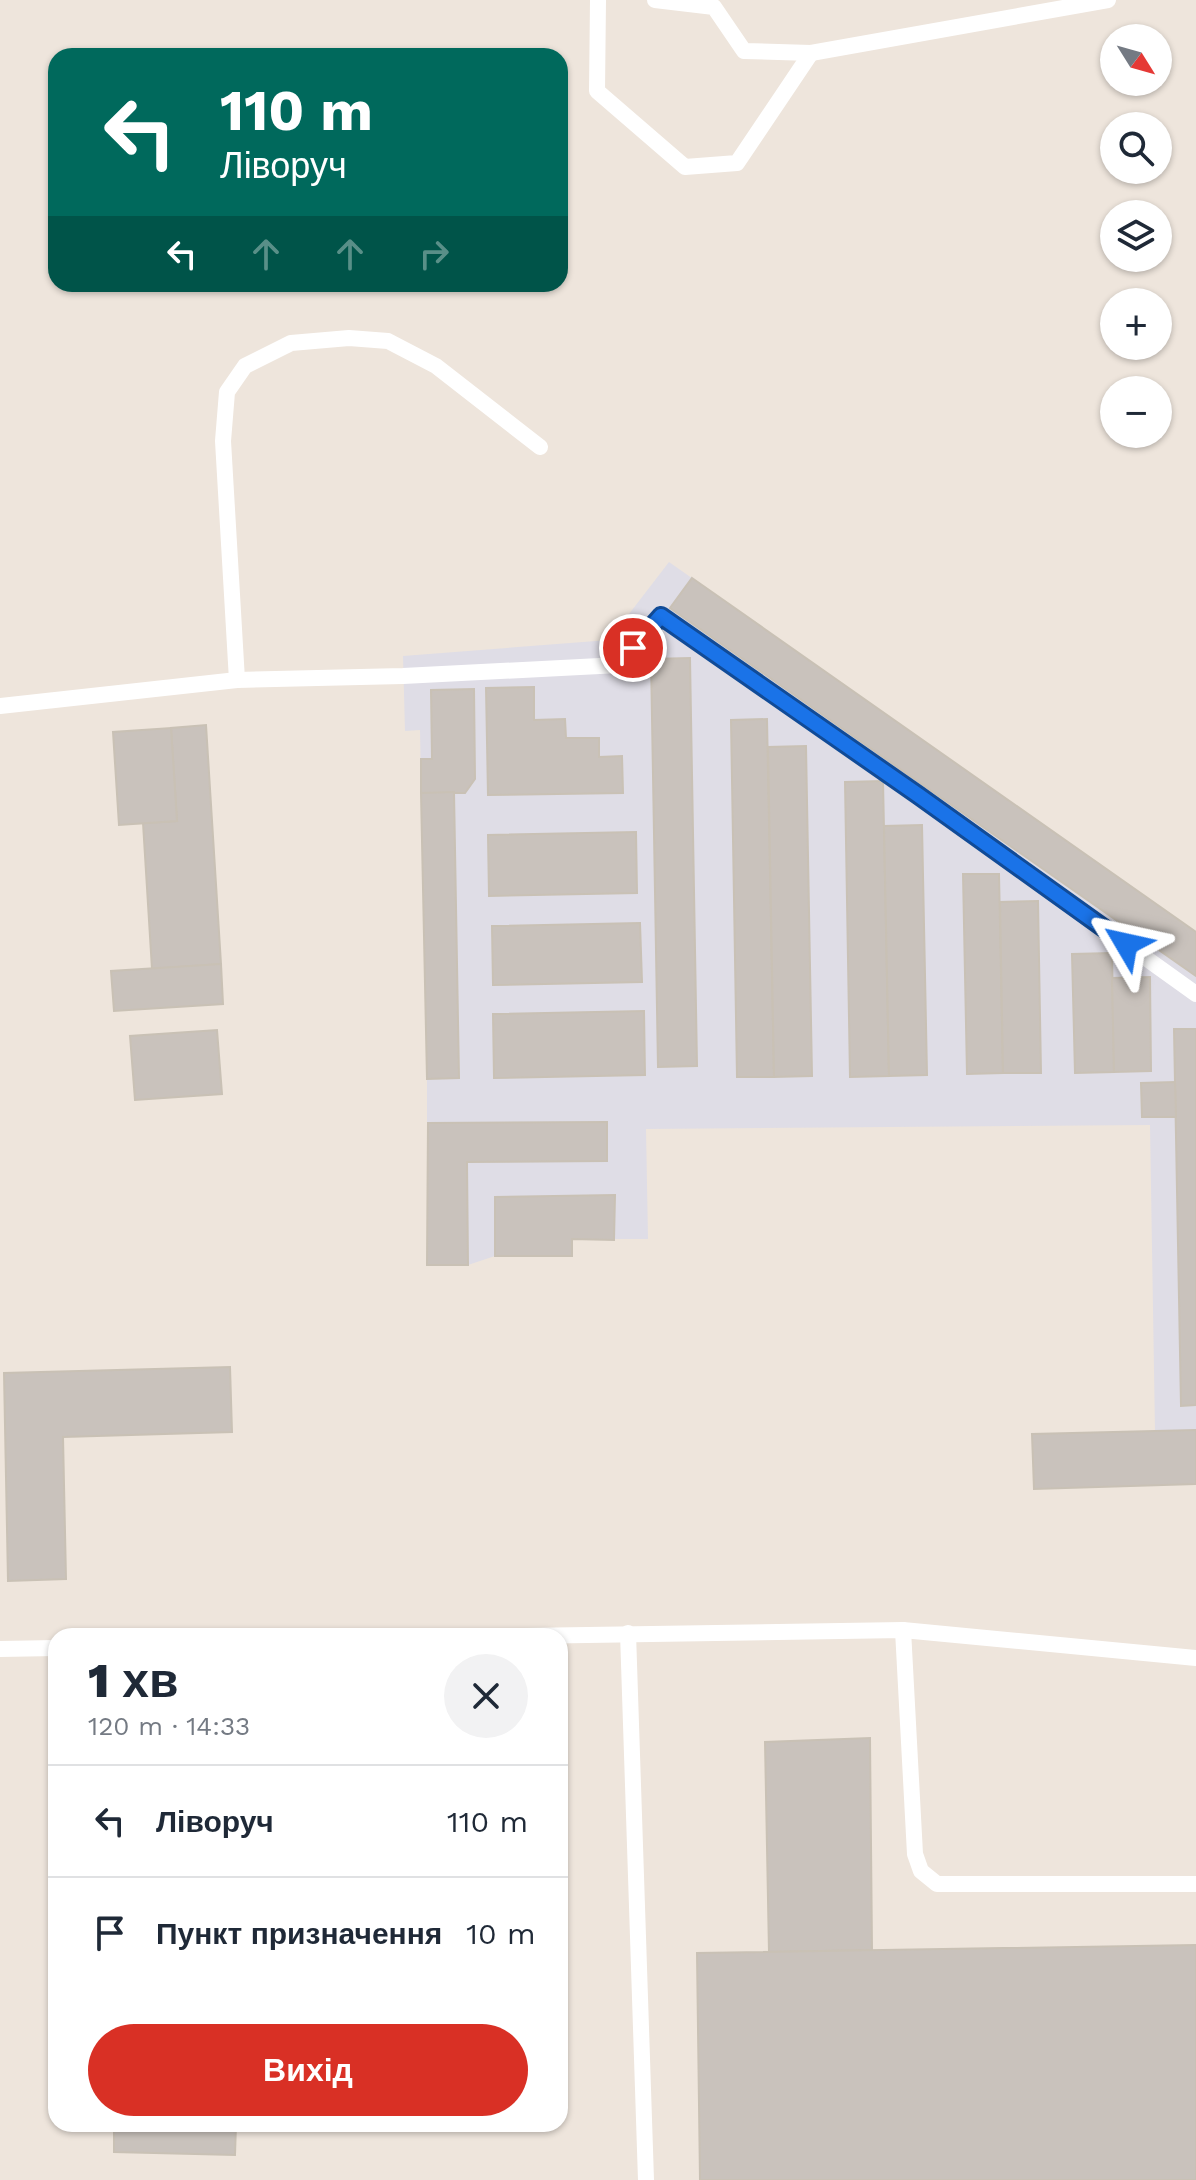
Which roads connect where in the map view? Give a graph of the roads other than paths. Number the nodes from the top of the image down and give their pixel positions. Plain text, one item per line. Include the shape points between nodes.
1 (598, 0) edge
2 (655, 0) edge
3 (1108, 0) edge
4 (811, 53) junction
5 (540, 447) dead end
6 (237, 680) junction
7 (0, 706) edge
8 (1196, 994) edge
9 (903, 1630) junction
10 (628, 1633) junction
11 (568, 1635) edge
12 (48, 1648) edge
13 (0, 1649) edge
14 (1196, 1658) edge
15 (1196, 1884) edge
16 (646, 2180) edge

1 - 4 lane via 597,91 685,167 737,163
2 - 4 lane via 714,7 744,51
3 - 4 lane
5 - 6 lane via 436,366 388,341 291,343 245,366 227,392 223,441
6 - 7 lane
6 - 8 lane via 619,665 661,616
9 - 10 lane
9 - 14 lane
9 - 15 lane via 915,1854 921,1871 937,1884
10 - 11 lane
10 - 16 lane
12 - 13 lane

